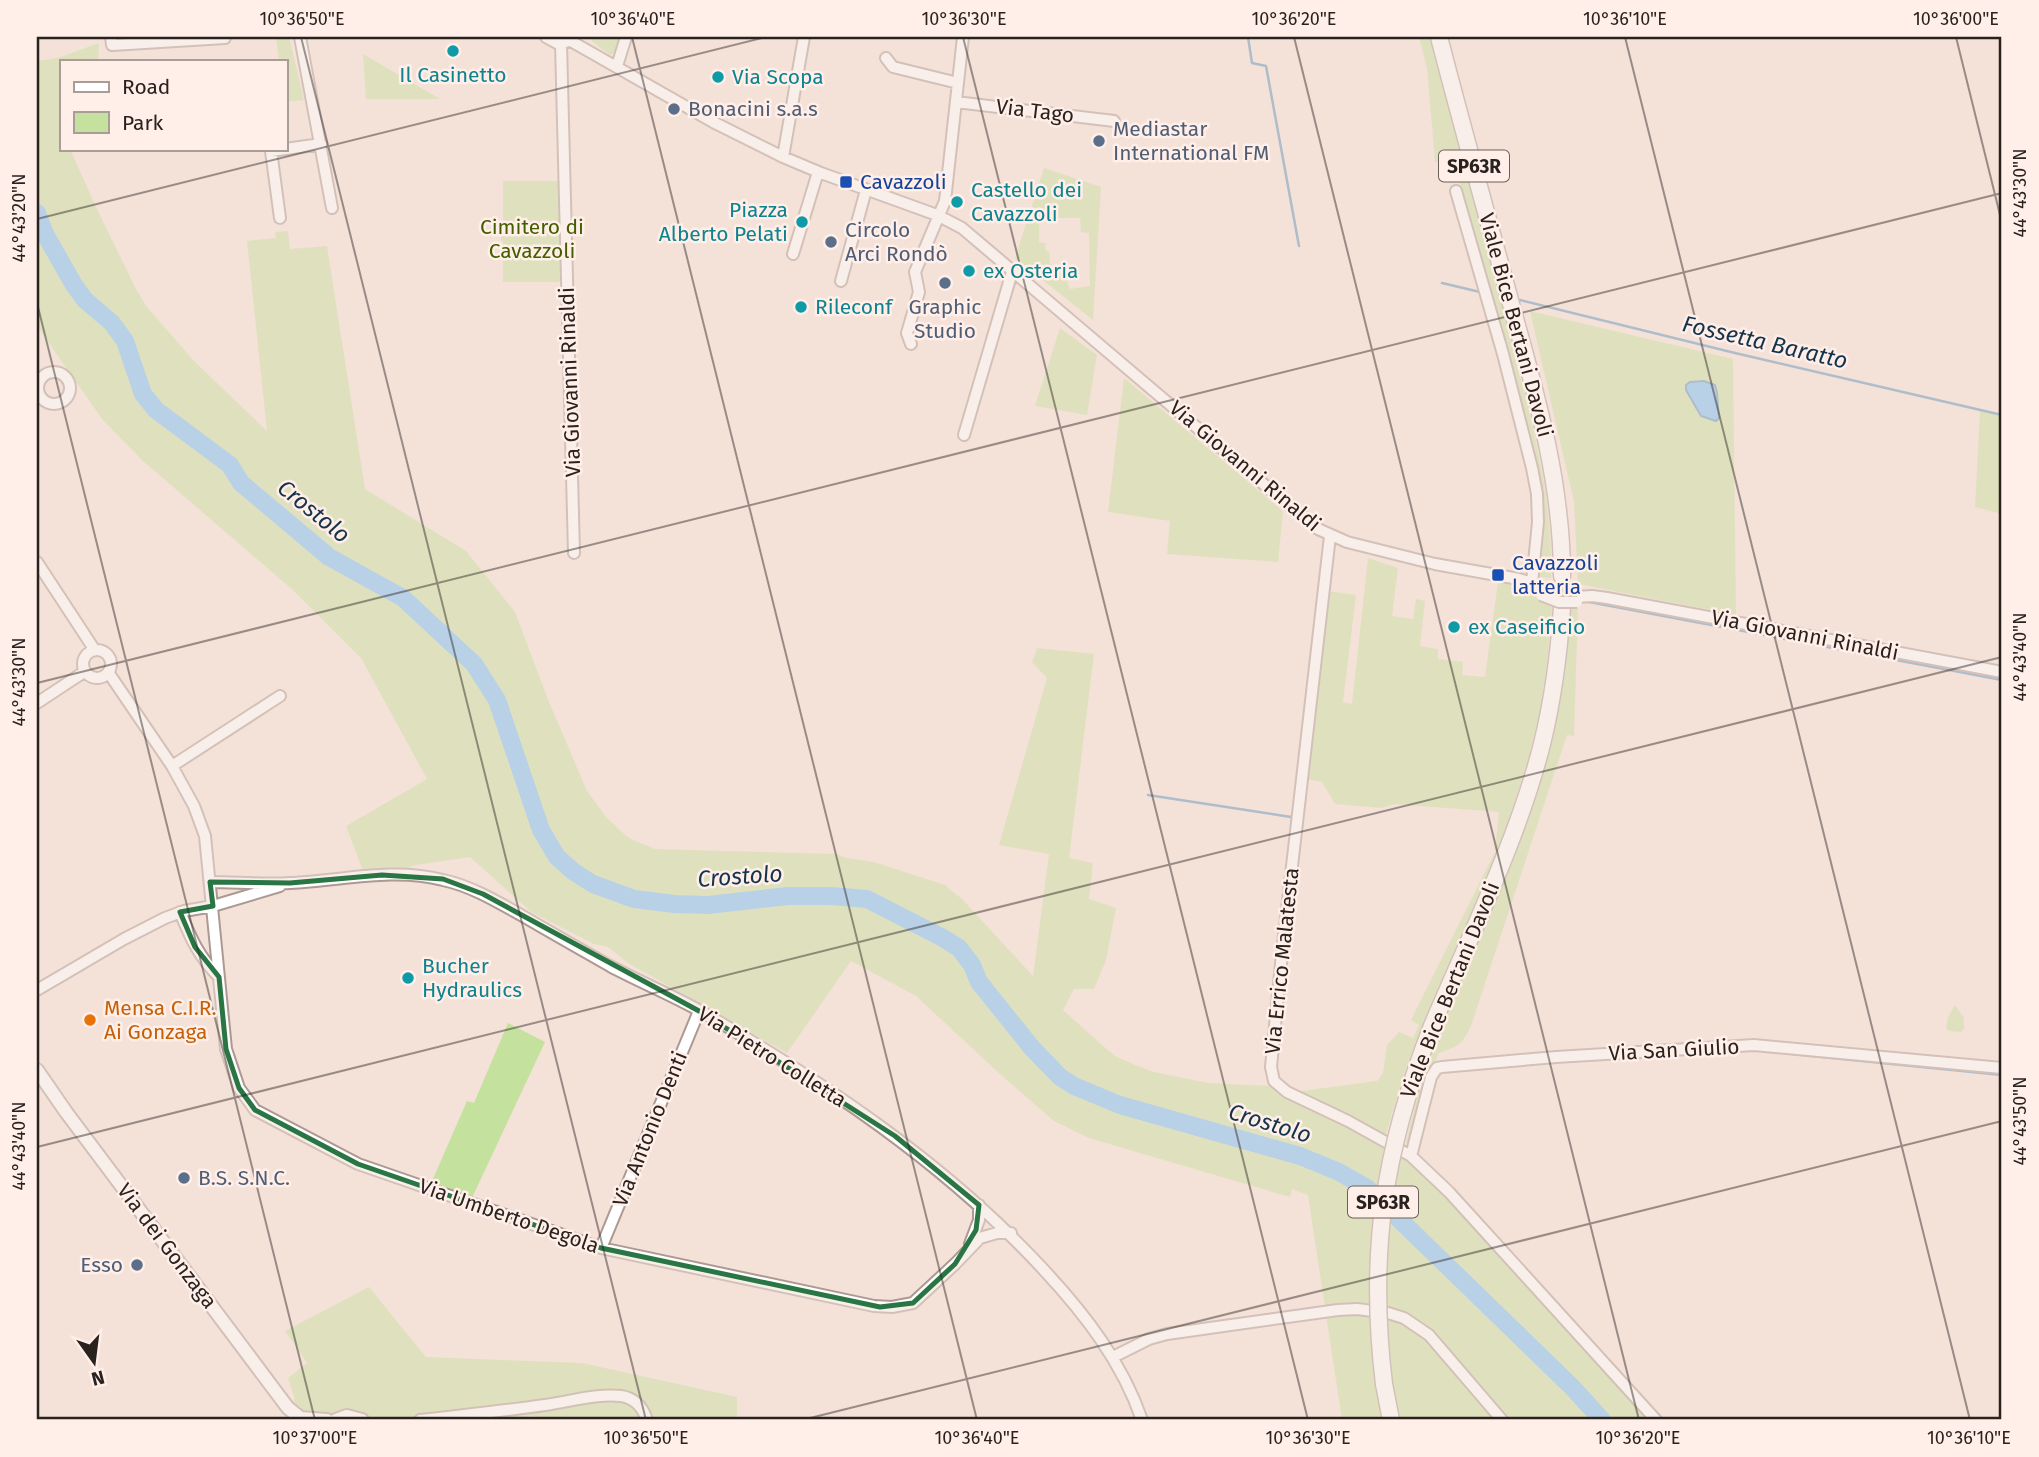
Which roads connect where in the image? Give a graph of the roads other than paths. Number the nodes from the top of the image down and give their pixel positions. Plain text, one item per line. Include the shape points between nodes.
1 (111, 37) edge
2 (300, 37) edge
3 (546, 37) edge
4 (626, 37) edge
5 (804, 37) edge
6 (963, 37) edge
7 (1439, 37) edge
8 (225, 38) edge
9 (570, 39) edge
10 (886, 58) dead end
11 (617, 66) junction
12 (958, 83) junction
13 (956, 102) junction
14 (1114, 121) dead end
15 (321, 144) junction
16 (287, 148) edge
17 (271, 150) edge
18 (783, 156) junction
19 (818, 172) junction
20 (866, 190) junction
21 (1456, 191) dead end
22 (332, 208) dead end
23 (937, 215) junction
24 (280, 218) dead end
25 (793, 254) dead end
26 (1013, 272) junction
27 (841, 281) dead end
28 (911, 344) dead end
29 (37, 395) edge
30 (57, 404) junction
31 (37, 408) edge
32 (964, 435) dead end
33 (1330, 536) junction
34 (575, 553) dead end
35 (37, 562) edge
36 (1562, 576) tunnel mouth
37 (1538, 589) junction
38 (1572, 602) junction
39 (94, 649) junction
40 (85, 672) junction
41 (108, 672) junction
42 (2002, 672) edge
43 (280, 696) dead end
44 (37, 704) edge
45 (172, 766) junction
46 (210, 882) junction
47 (290, 883) junction
48 (213, 906) junction
49 (180, 912) junction
50 (219, 977) junction
51 (37, 990) edge
52 (699, 1011) junction
53 (2002, 1068) edge
54 (37, 1070) edge
55 (1412, 1156) junction
56 (979, 1205) junction
57 (1011, 1233) junction
58 (601, 1248) junction
59 (965, 1253) junction
60 (1112, 1357) junction
61 (471, 1417) edge
62 (302, 1419) edge
63 (327, 1420) edge
64 (336, 1420) edge
65 (362, 1420) edge
66 (420, 1420) edge
67 (647, 1420) edge
68 (1142, 1420) edge
69 (1391, 1420) edge
70 (1502, 1420) edge
71 (1656, 1420) edge

1 - 8 street via 112,46
2 - 15 street
3 - 9 street via 553,42
4 - 11 street
5 - 18 street
6 - 12 street
7 - 36 highway, Viale Bice Bertani Davoli / SP63R via 1534,383 1553,468
9 - 11 street, Via Giovanni Rinaldi
9 - 34 street, Via Giovanni Rinaldi
10 - 12 street via 893,66
11 - 18 street, Via Giovanni Rinaldi
12 - 13 street
13 - 14 street, Via Tago
13 - 23 street via 945,201
15 - 16 street
15 - 22 street
17 - 24 street
18 - 19 street, Via Giovanni Rinaldi
19 - 20 street, Via Giovanni Rinaldi
19 - 25 street
20 - 23 street, Via Giovanni Rinaldi
20 - 27 street
21 - 37 street via 1532,468 1537,494
23 - 26 street, Via Giovanni Rinaldi via 962,228
23 - 28 street via 915,272 919,292 907,333
26 - 32 street
26 - 33 street, Via Giovanni Rinaldi
29 - 30 street via 47,404
29 - 30 street via 42,377 51,372 62,375 70,388
30 - 31 street
33 - 37 street, Via Giovanni Rinaldi via 1435,564 1519,579
33 - 55 street, Via Errico Malatesta via 1271,1068 1274,1080 1287,1091
35 - 39 street
37 - 38 street, Via Giovanni Rinaldi
38 - 42 street, Via Giovanni Rinaldi via 1592,596 1607,598
38 - 69 highway, Viale Bice Bertani Davoli / SP63R, bridge via 1542,746 1499,870 1432,1026 1399,1121 1382,1208 1377,1286
39 - 40 street via 83,658
39 - 41 street via 110,658
40 - 41 street via 92,678
40 - 44 street
41 - 45 street, Via Umberto Degola
43 - 45 street
45 - 46 street, Via Umberto Degola via 205,836
46 - 47 street, Via Pietro Colletta
46 - 48 street, Via Umberto Degola
47 - 48 street, Via Pietro Colletta
47 - 52 street, Via Pietro Colletta via 382,874 443,879 483,894
48 - 49 street, Via Pietro Colletta
48 - 50 street, Via Umberto Degola
49 - 50 street via 195,947
49 - 51 street, Via Pietro Colletta
50 - 58 street, Via Umberto Degola via 226,1049 239,1088 255,1110 358,1164
52 - 56 street, Via Pietro Colletta via 798,1069 895,1136
52 - 58 street, Via Antonio Denti
53 - 55 street, Via San Giulio via 1754,1045 1442,1067 1431,1077
54 - 62 main road, Via dei Gonzaga via 288,1408
55 - 71 street, Via Errico Malatesta
56 - 57 street, Via Pietro Colletta
56 - 59 street, Via Umberto Degola via 979,1220
57 - 59 street, Via Umberto Degola via 980,1238
57 - 60 street, Via Pietro Colletta via 1075,1304
58 - 59 street, Via Umberto Degola via 886,1308 918,1300
60 - 68 street, Via Pietro Colletta
60 - 70 street via 1167,1334 1338,1310 1381,1311 1404,1318 1429,1335
61 - 66 street
61 - 67 street via 623,1396 638,1403
62 - 63 main road, Via dei Gonzaga
64 - 65 main road via 346,1416

